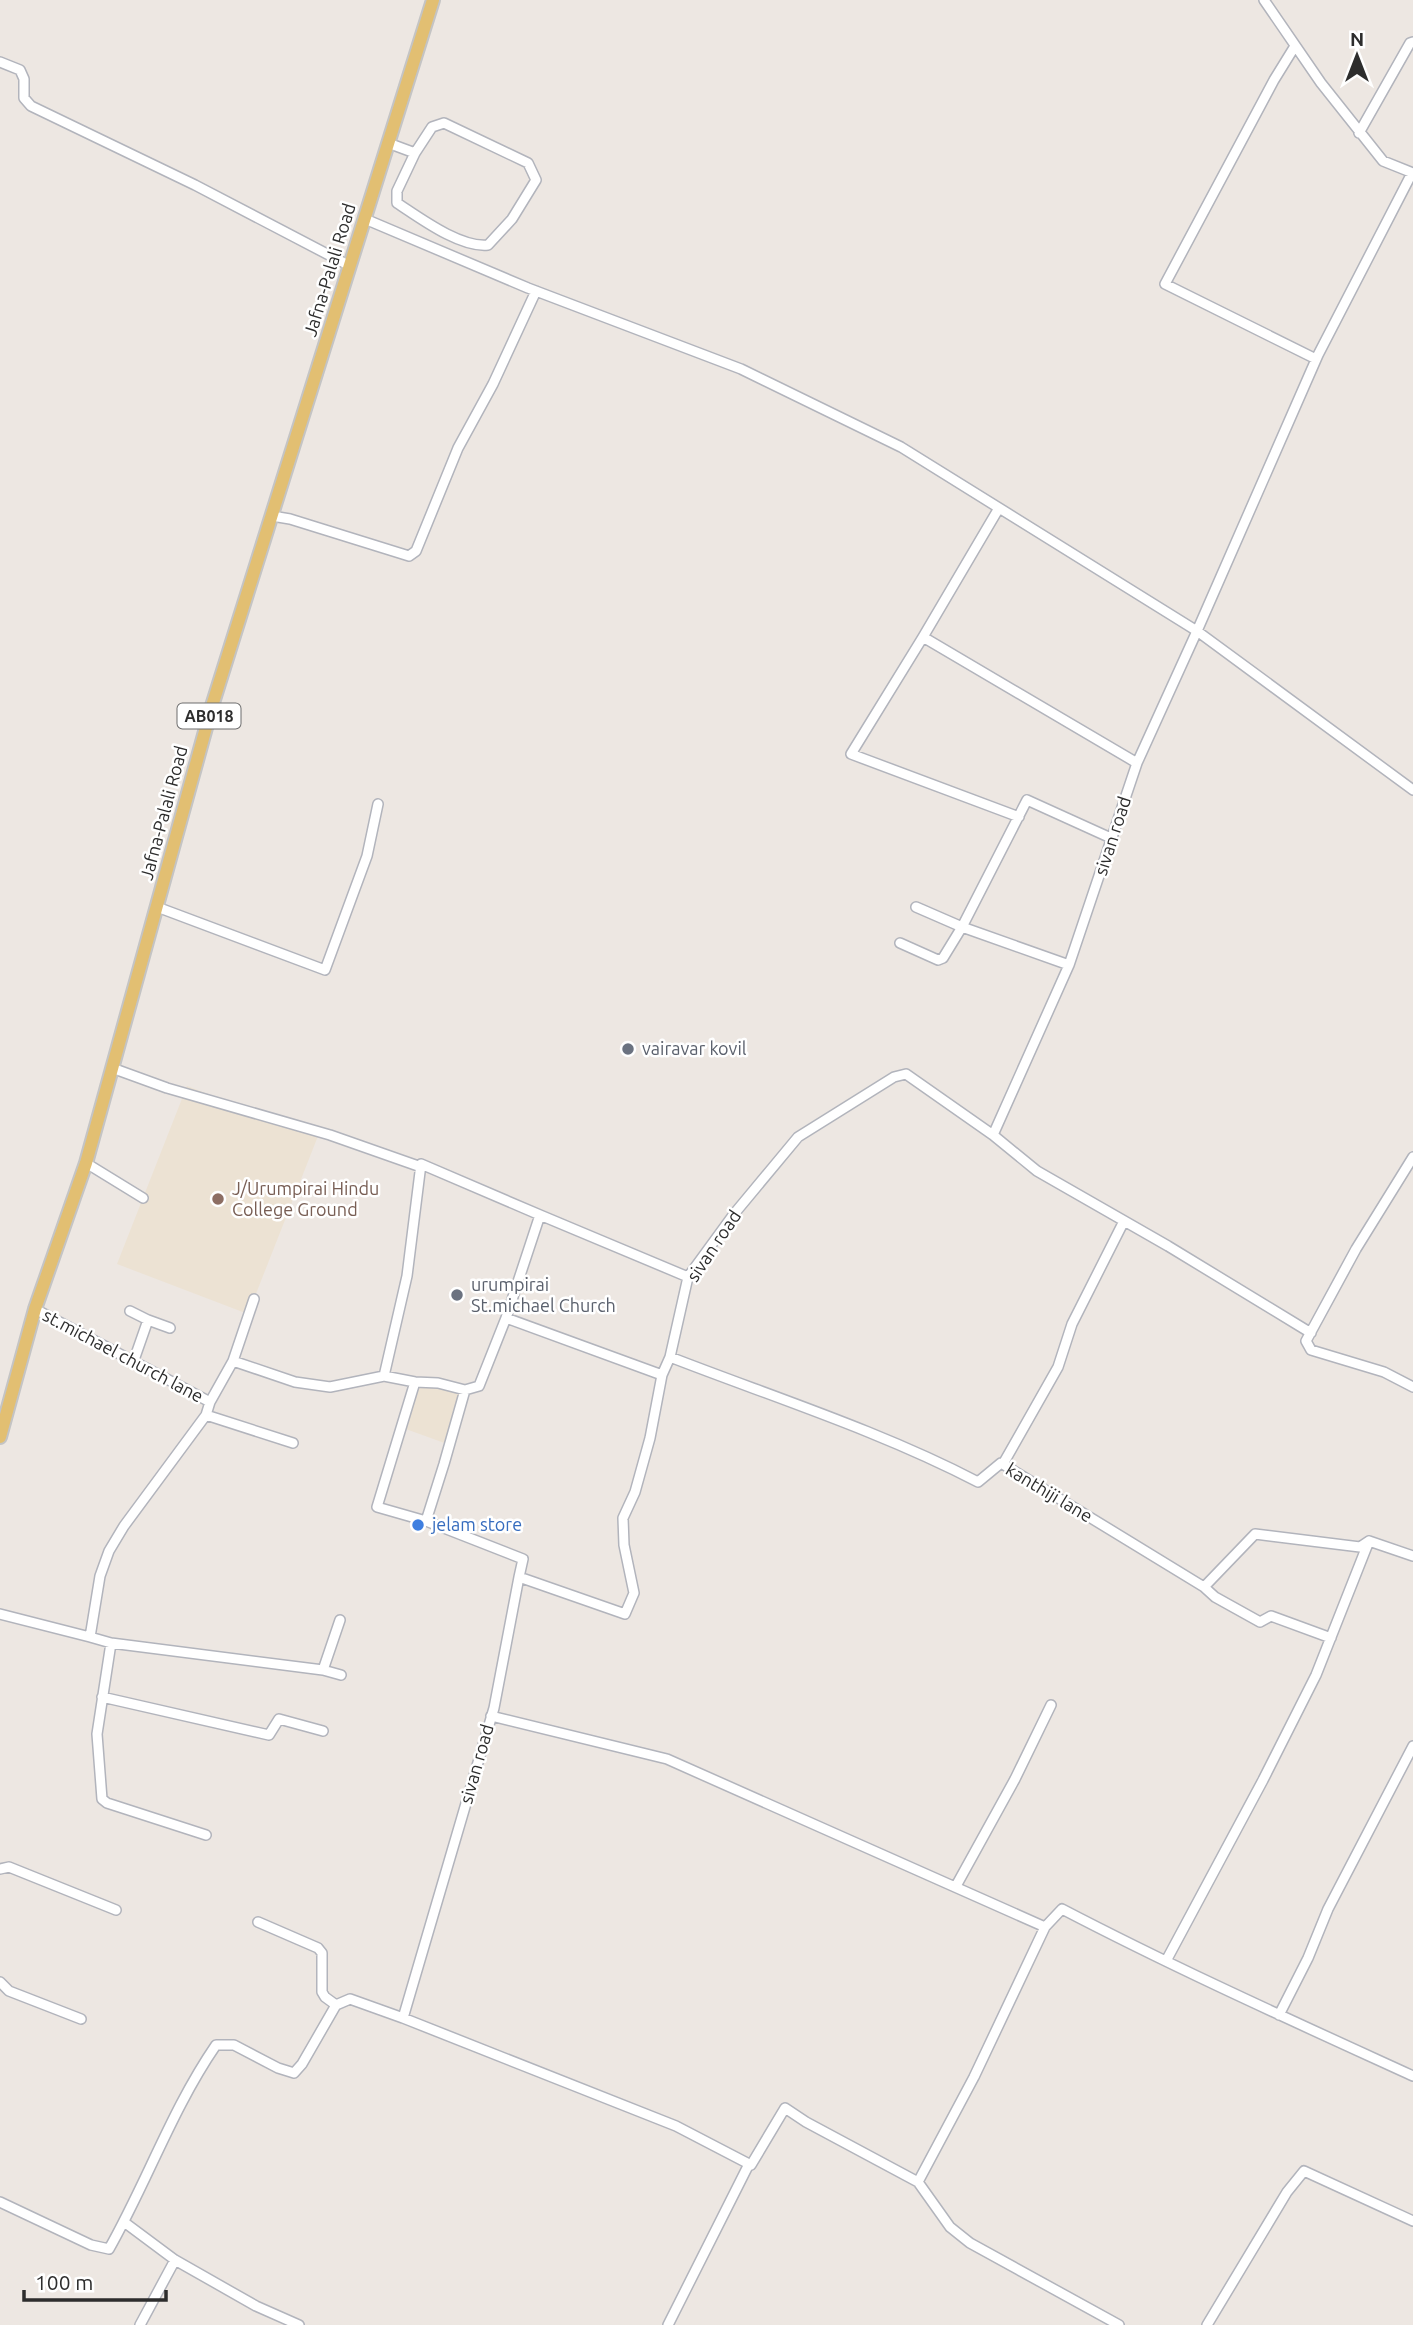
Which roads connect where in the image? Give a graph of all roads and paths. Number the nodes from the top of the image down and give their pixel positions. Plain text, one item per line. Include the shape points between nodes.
1 (433, 0) edge
2 (1264, 0) edge
3 (1413, 42) edge
4 (1295, 46) junction
5 (0, 62) edge
6 (1359, 133) junction
7 (388, 143) junction
8 (415, 153) junction
9 (1412, 173) edge
10 (365, 219) junction
11 (350, 266) junction
12 (536, 292) junction
13 (1316, 359) junction
14 (999, 508) junction
15 (272, 516) junction
16 (1197, 631) junction
17 (923, 638) junction
18 (1137, 763) junction
19 (1413, 790) edge
20 (378, 804) dead end
21 (1019, 817) junction
22 (1113, 839) junction
23 (157, 907) junction
24 (916, 907) dead end
25 (962, 927) junction
26 (900, 943) dead end
27 (1069, 965) junction
28 (113, 1068) junction
29 (993, 1135) junction
30 (1413, 1157) edge
31 (86, 1163) junction
32 (421, 1167) junction
33 (143, 1198) dead end
34 (540, 1215) junction
35 (1124, 1221) junction
36 (688, 1277) junction
37 (254, 1299) dead end
38 (35, 1309) junction
39 (130, 1311) dead end
40 (506, 1318) junction
41 (148, 1320) junction
42 (170, 1328) dead end
43 (1311, 1333) junction
44 (670, 1357) junction
45 (134, 1360) junction
46 (233, 1361) junction
47 (662, 1375) junction
48 (384, 1376) junction
49 (415, 1382) junction
50 (1413, 1387) edge
51 (465, 1390) junction
52 (211, 1402) junction
53 (206, 1415) junction
54 (0, 1437) edge
55 (293, 1443) dead end
56 (1003, 1464) junction
57 (426, 1521) junction
58 (1369, 1541) junction
59 (1413, 1556) edge
60 (519, 1577) junction
61 (1204, 1587) junction
62 (0, 1614) edge
63 (340, 1620) dead end
64 (90, 1637) junction
65 (1331, 1638) junction
66 (111, 1643) junction
67 (323, 1670) junction
68 (341, 1675) dead end
69 (102, 1697) junction
70 (1051, 1705) dead end
71 (491, 1716) junction
72 (323, 1731) dead end
73 (1413, 1746) edge
74 (206, 1835) dead end
75 (0, 1869) edge
76 (956, 1886) junction
77 (116, 1910) dead end
78 (258, 1922) dead end
79 (1045, 1927) junction
80 (1166, 1961) junction
81 (0, 1982) edge
82 (336, 2005) junction
83 (1279, 2015) junction
84 (403, 2018) junction
85 (81, 2020) dead end
86 (1413, 2076) edge
87 (749, 2164) junction
88 (918, 2182) junction
89 (0, 2202) edge
90 (1413, 2221) edge
91 (124, 2222) junction
92 (175, 2260) junction
93 (140, 2325) edge
94 (299, 2325) edge
95 (667, 2325) edge
96 (1119, 2325) edge
97 (1207, 2325) edge

1 - 7 main road, Jafna-Palali Road / AB018
2 - 4 street
3 - 6 street
4 - 6 street
4 - 13 street via 1165,284
5 - 11 street via 20,70 24,99 31,106
6 - 9 street via 1383,161
7 - 8 street
7 - 10 main road, Jafna-Palali Road / AB018
8 - 8 street via 432,127 444,123 528,163 536,180 512,219 488,245 477,246 397,203 397,191
9 - 13 street, sivan road
10 - 11 main road, Jafna-Palali Road / AB018
10 - 12 street
11 - 15 main road, Jafna-Palali Road / AB018
12 - 14 street via 741,369 901,447
12 - 15 street via 458,448 416,551 409,556
13 - 16 street, sivan road
14 - 16 street
14 - 17 street
15 - 23 main road, Jafna-Palali Road / AB018 via 212,706
16 - 18 street, sivan road
16 - 19 street
17 - 18 street
17 - 21 street via 851,754
18 - 22 street, sivan road
20 - 23 street via 367,856 325,970
21 - 22 street via 1027,800 1032,800
21 - 25 street
22 - 27 street, sivan road
23 - 28 main road, Jafna-Palali Road / AB018
24 - 25 street
25 - 26 street via 938,960
25 - 27 street
27 - 29 street, sivan road
28 - 31 main road, Jafna-Palali Road / AB018
28 - 32 street
29 - 35 street via 1037,1171
29 - 36 street, sivan road via 906,1074 894,1077 798,1137
30 - 43 street
31 - 33 street
31 - 38 main road, Jafna-Palali Road / AB018
32 - 34 street
32 - 48 street via 407,1276
34 - 36 street
34 - 40 street
35 - 43 street
35 - 56 street via 1072,1324 1058,1367
36 - 44 street, sivan road
37 - 46 street, st.michael church lane
38 - 45 street, st.michael church lane
38 - 54 main road, Jafna-Palali Road / AB018
39 - 41 street
40 - 47 street
40 - 51 street via 479,1386
41 - 42 street
41 - 45 street
43 - 50 street via 1306,1340 1311,1350 1384,1372
44 - 47 street, sivan road
44 - 56 street, kanthiji lane via 940,1462 978,1482
45 - 52 street, st.michael church lane
46 - 48 street via 295,1382 330,1387
46 - 52 street, st.michael church lane
47 - 60 street, sivan road via 641,1471 623,1518 634,1593 625,1614
48 - 49 street
49 - 51 street
49 - 57 street via 377,1507
51 - 57 street
52 - 53 street, st.michael church lane
53 - 55 street
53 - 64 street, st.michael church lane via 109,1551
56 - 61 street, kanthiji lane
57 - 60 street via 523,1559
58 - 59 street
58 - 61 street via 1360,1547 1255,1534
58 - 65 street
60 - 71 street, sivan road
61 - 65 street, kanthiji lane via 1260,1622 1270,1616
62 - 64 street
63 - 67 street
64 - 66 street
65 - 80 street via 1263,1780
66 - 67 street
66 - 69 street
67 - 68 street
69 - 72 street via 269,1735 279,1719
69 - 74 street via 97,1734 102,1799
70 - 76 street
71 - 76 street via 667,1759
71 - 84 street, sivan road
73 - 83 street
75 - 77 street via 9,1867
76 - 79 street
78 - 82 street via 318,1948 322,1953 322,1992
79 - 80 street via 1062,1909
79 - 88 street
80 - 83 street
81 - 85 street
82 - 84 street via 350,1999
82 - 91 street via 294,2073 234,2045 216,2045 160,2143
83 - 86 street
84 - 87 street via 676,2126
87 - 88 street via 785,2108
87 - 95 street
88 - 96 street via 950,2227 970,2243
89 - 91 street via 109,2249
90 - 97 street via 1304,2171
91 - 92 street
92 - 93 street
92 - 94 street

